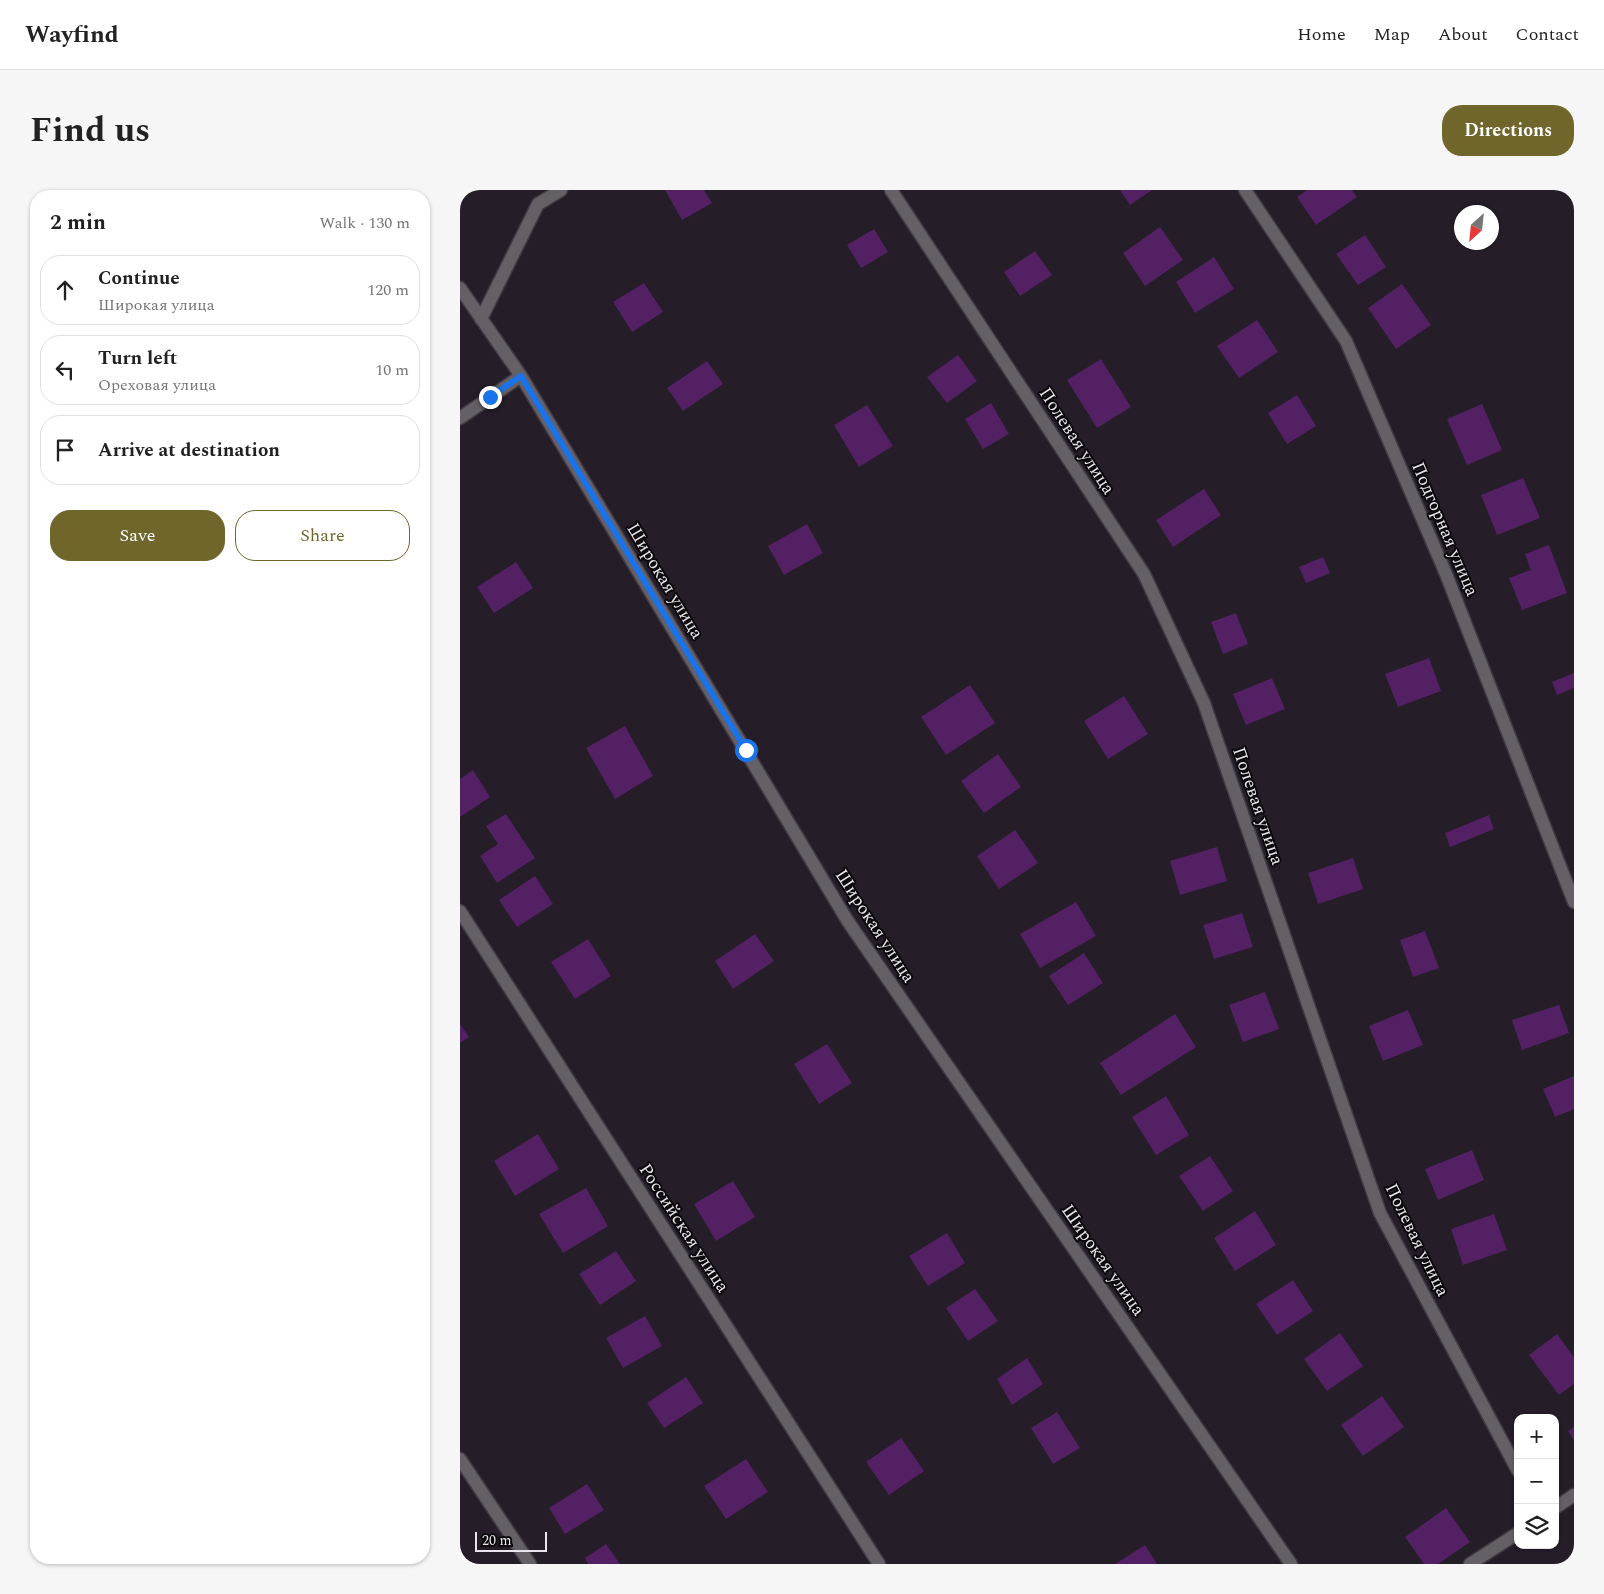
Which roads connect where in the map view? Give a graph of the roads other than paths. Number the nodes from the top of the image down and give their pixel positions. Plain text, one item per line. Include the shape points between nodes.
1 (561, 190) edge
2 (891, 190) edge
3 (1245, 190) edge
4 (460, 288) edge
5 (481, 318) junction
6 (521, 376) junction
7 (460, 418) edge
8 (1574, 902) edge
9 (460, 911) edge
10 (460, 1459) edge
11 (1514, 1464) edge
12 (1574, 1495) edge
13 (1559, 1505) edge
14 (1514, 1536) edge
15 (530, 1564) edge
16 (879, 1564) edge
17 (1291, 1564) edge
18 (1470, 1564) edge

1 - 5 street via 538,204
2 - 11 street, Полевая улица via 1144,574 1204,703 1380,1213
3 - 8 street, Подгорная улица via 1346,341 1446,574
4 - 5 street, Широкая улица
5 - 6 street, Широкая улица
6 - 7 street
6 - 17 street, Широкая улица via 848,920
9 - 16 street, Российская улица
10 - 15 street
12 - 13 street
14 - 18 street

